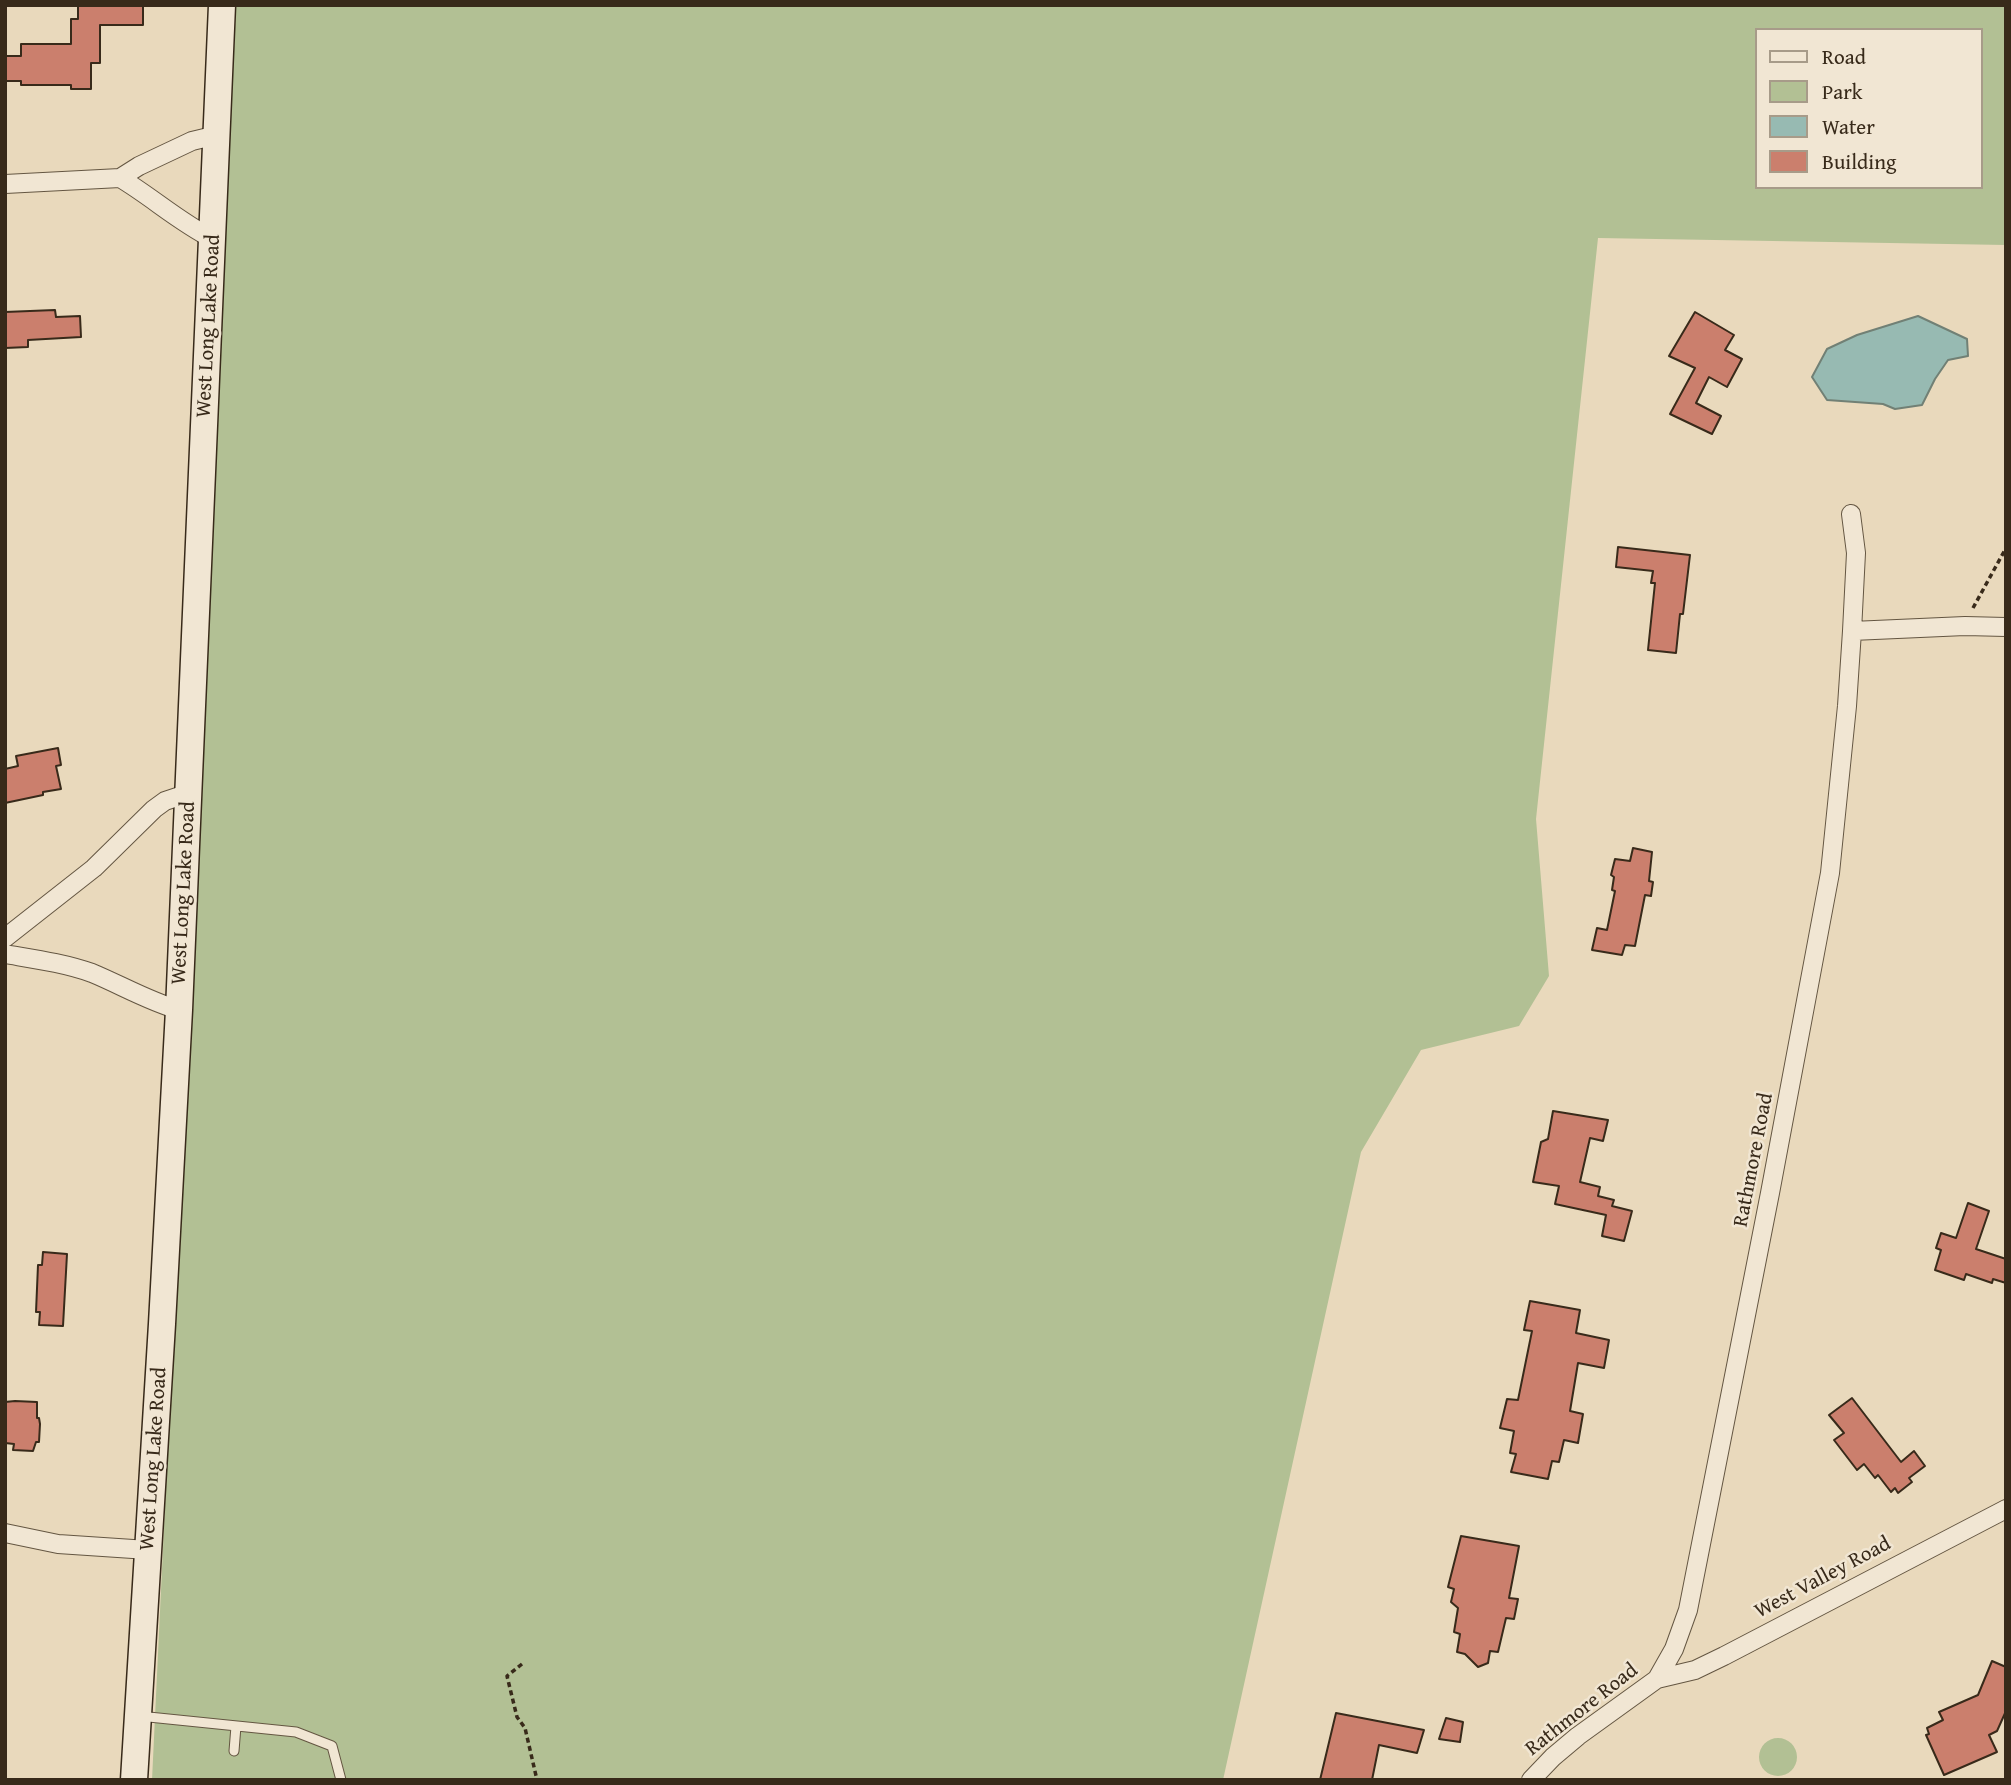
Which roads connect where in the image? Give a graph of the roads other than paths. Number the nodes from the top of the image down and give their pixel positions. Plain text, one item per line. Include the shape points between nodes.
1 (222, 5) edge
2 (217, 135) junction
3 (120, 178) junction
4 (5, 184) edge
5 (213, 239) junction
6 (1852, 514) dead end
7 (2006, 627) edge
8 (1852, 631) junction
9 (189, 793) junction
10 (5, 938) edge
11 (5, 954) edge
12 (178, 1010) junction
13 (2006, 1509) edge
14 (5, 1533) edge
15 (148, 1550) junction
16 (1657, 1679) junction
17 (137, 1716) junction
18 (236, 1726) junction
19 (234, 1751) dead end
20 (134, 1780) edge
21 (341, 1780) edge
22 (1531, 1780) edge

1 - 2 main road, West Long Lake Road
2 - 3 street via 192,141
2 - 5 main road, West Long Lake Road
3 - 4 street
3 - 5 street
5 - 9 main road, West Long Lake Road
6 - 8 street, Rathmore Road via 1856,553
7 - 8 street
8 - 16 street, Rathmore Road via 1830,873 1796,1058 1692,1596 1679,1636
9 - 10 street via 154,809 94,868
9 - 12 main road, West Long Lake Road
11 - 12 street via 90,972
12 - 15 main road, West Long Lake Road
13 - 16 street, West Valley Road via 1724,1656 1695,1670
14 - 15 street via 58,1544
15 - 17 main road, West Long Lake Road
16 - 22 street, Rathmore Road via 1553,1757
17 - 18 lane
17 - 20 main road, West Long Lake Road
18 - 19 lane
18 - 21 lane via 296,1732 332,1746

